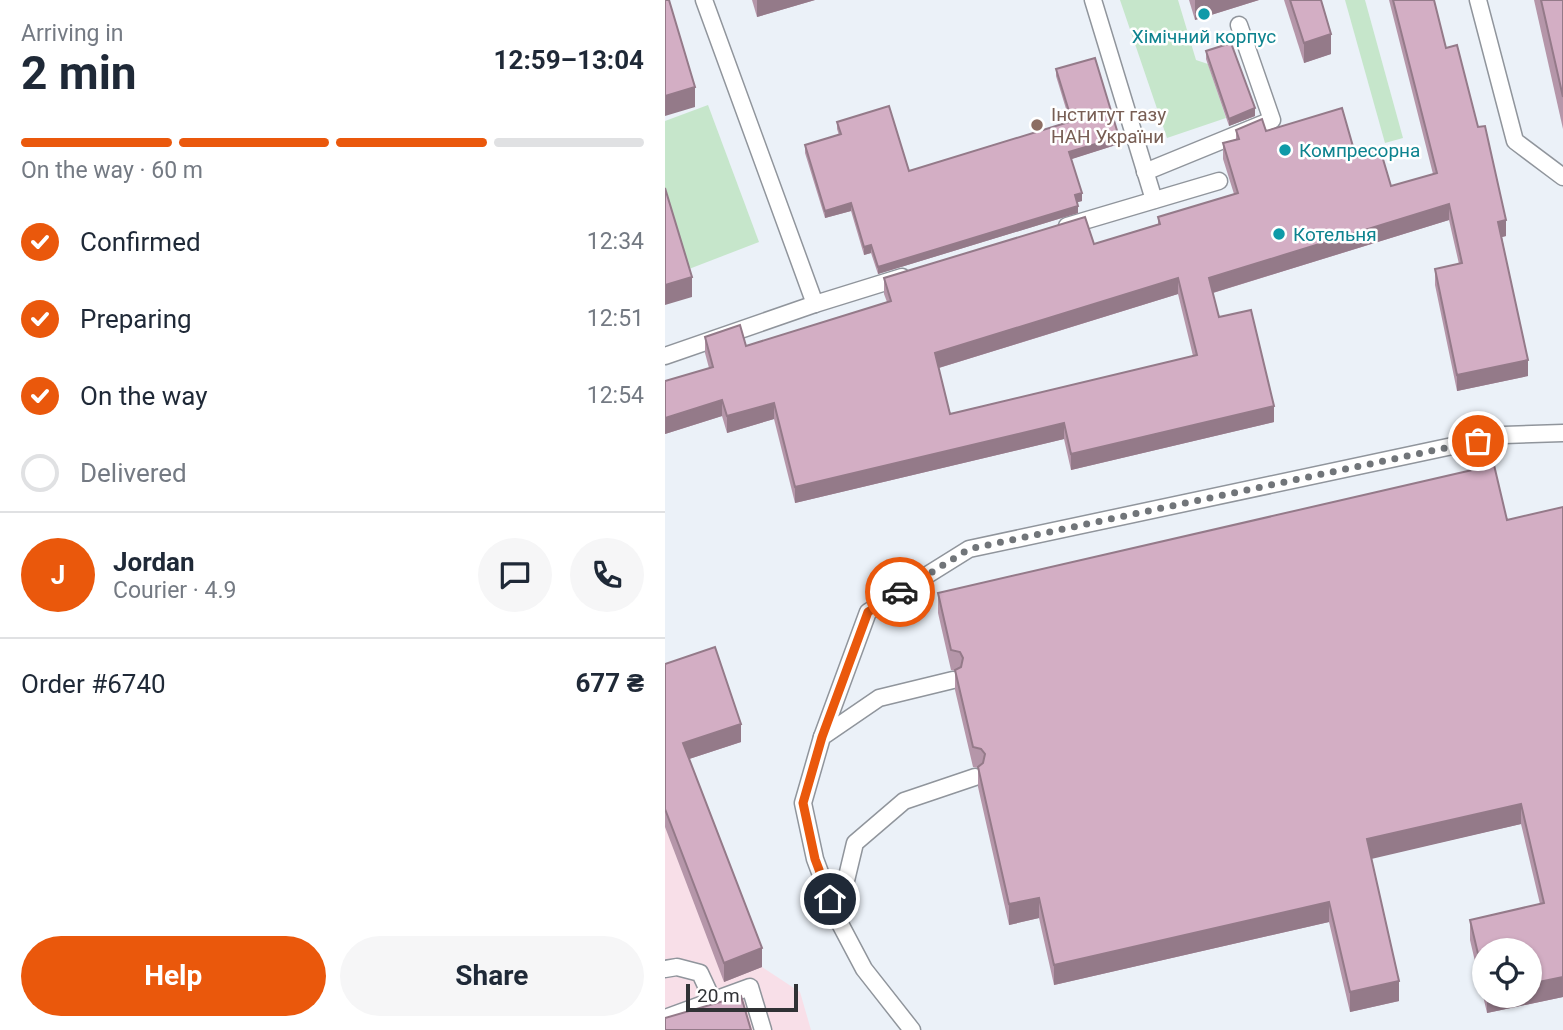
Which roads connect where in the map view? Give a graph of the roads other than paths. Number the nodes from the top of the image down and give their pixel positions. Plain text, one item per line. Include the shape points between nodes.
1 (704, 0) edge
2 (1094, 0) edge
3 (1478, 0) edge
4 (1239, 25) dead end
5 (1145, 172) junction
6 (1563, 177) edge
7 (1219, 181) dead end
8 (1154, 200) junction
9 (1049, 232) edge
10 (919, 272) edge
11 (814, 304) junction
12 (665, 356) edge
13 (1563, 433) edge
14 (953, 680) edge
15 (822, 737) junction
16 (975, 777) dead end
17 (837, 918) junction
18 (665, 969) edge
19 (713, 1001) junction
20 (665, 1018) edge
21 (763, 1030) edge
22 (912, 1030) edge

1 - 11 lane
2 - 5 lane
3 - 6 lane via 1515,141
4 - 5 lane via 1272,120
5 - 8 lane
7 - 8 lane
8 - 9 lane
10 - 11 lane
11 - 12 lane
13 - 15 lane via 1504,435 969,549 868,612
14 - 15 lane via 879,698
15 - 17 lane via 803,803 815,859
16 - 17 lane via 904,801 855,843
17 - 22 lane via 864,969
18 - 19 lane via 700,973
19 - 20 lane
19 - 21 lane via 750,987

